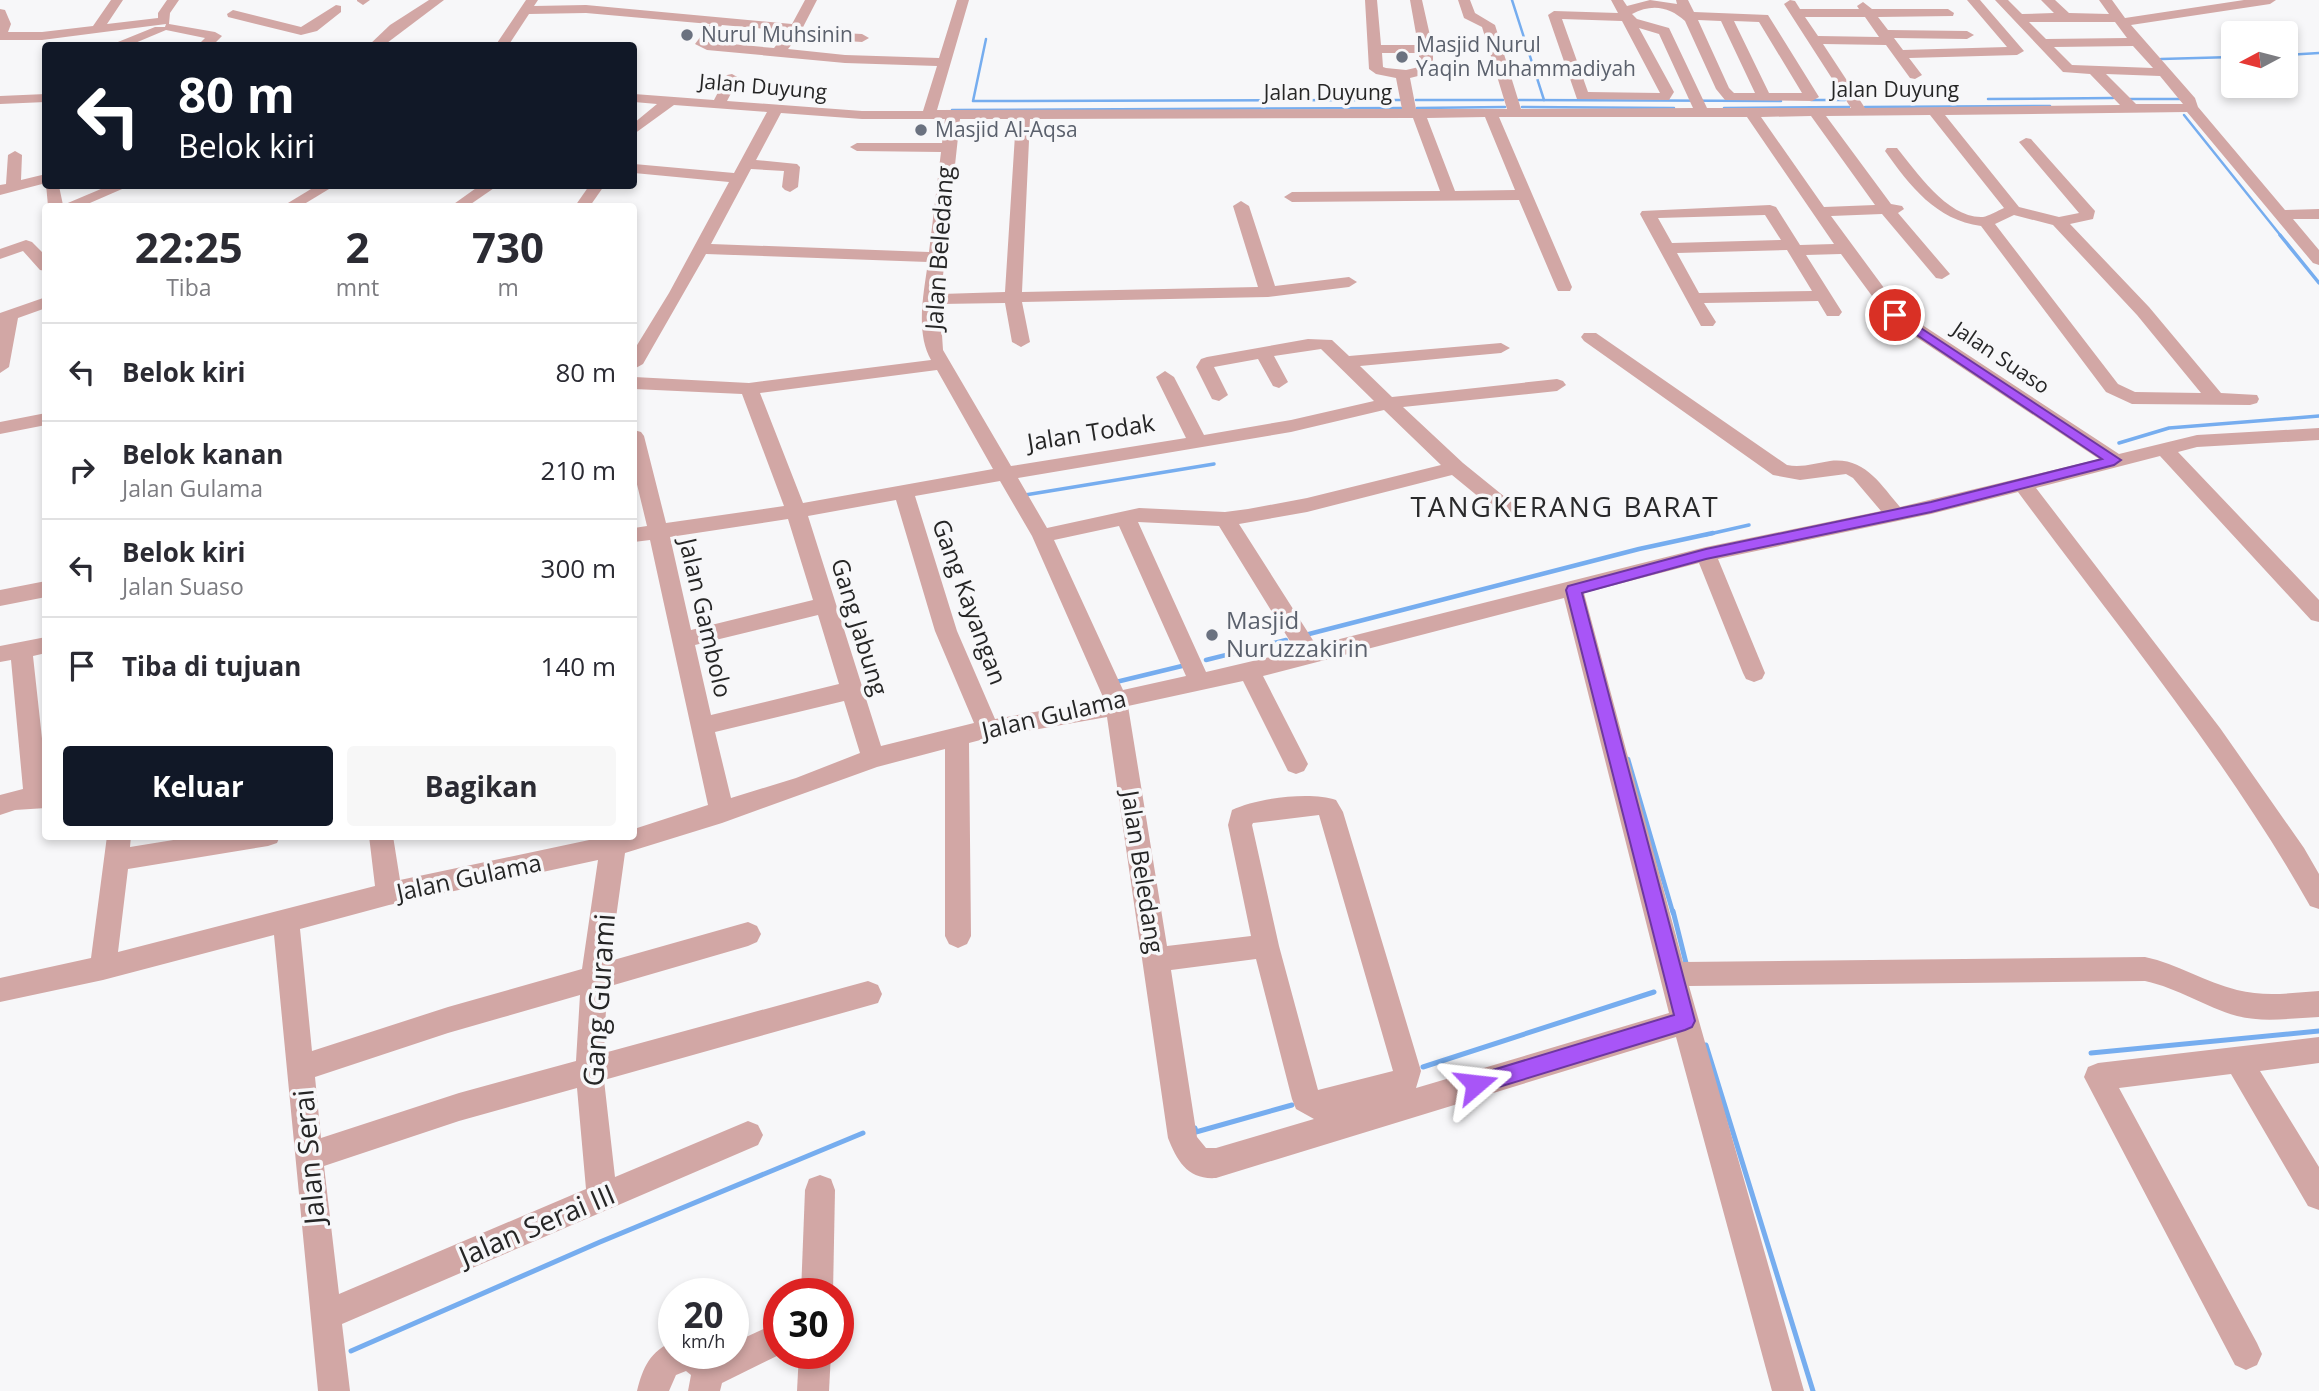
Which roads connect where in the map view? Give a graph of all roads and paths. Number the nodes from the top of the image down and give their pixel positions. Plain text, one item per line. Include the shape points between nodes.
1 (6, 0) edge
2 (117, 0) edge
3 (173, 0) edge
4 (250, 0) edge
5 (438, 0) edge
6 (811, 0) edge
7 (963, 0) edge
8 (1371, 0) edge
9 (1416, 0) edge
10 (1464, 0) edge
11 (1549, 0) edge
12 (1617, 0) edge
13 (1682, 0) edge
14 (1753, 0) edge
15 (1788, 0) edge
16 (1859, 0) edge
17 (1937, 0) edge
18 (1973, 0) edge
19 (2001, 0) edge
20 (2048, 0) edge
21 (2105, 0) edge
22 (2193, 0) edge
23 (2270, 0) edge
24 (1652, 1) edge
25 (2248, 1) edge
26 (0, 2) edge
27 (529, 5) edge
28 (336, 9) dead end
29 (2212, 10) junction
30 (0, 13) edge
31 (1796, 13) junction
32 (1868, 13) junction
33 (1948, 13) junction
34 (233, 14) junction
35 (1555, 15) junction
36 (1689, 16) junction
37 (1626, 17) junction
38 (1726, 17) junction
39 (2066, 17) junction
40 (1763, 18) junction
41 (2019, 18) junction
42 (719, 20) junction
43 (2120, 20) junction
44 (167, 24) junction
45 (98, 27) junction
46 (794, 31) junction
47 (1664, 31) junction
48 (1967, 35) junction
49 (0, 36) edge
50 (1886, 37) junction
51 (862, 38) dead end
52 (205, 40) edge
53 (1813, 40) junction
54 (124, 42) edge
55 (379, 42) edge
56 (504, 42) edge
57 (2137, 42) junction
58 (2042, 43) junction
59 (1375, 49) junction
60 (1426, 50) junction
61 (778, 52) junction
62 (1983, 52) junction
63 (1899, 54) junction
64 (944, 62) junction
65 (2096, 72) junction
66 (2163, 72) junction
67 (1402, 73) junction
68 (1915, 75) dead end
69 (732, 78) dead end
70 (42, 84) edge
71 (42, 97) edge
72 (1764, 97) junction
73 (637, 98) edge
74 (18, 99) junction
75 (0, 100) edge
76 (670, 101) junction
77 (718, 105) junction
78 (1699, 106) junction
79 (2191, 108) junction
80 (776, 109) junction
81 (2133, 110) junction
82 (1934, 111) junction
83 (1490, 112) junction
84 (1515, 112) junction
85 (1751, 112) junction
86 (1815, 112) junction
87 (1861, 112) junction
88 (1414, 113) junction
89 (953, 114) junction
90 (929, 115) junction
91 (1023, 115) junction
92 (637, 128) edge
93 (2026, 142) dead end
94 (858, 147) dead end
95 (947, 148) junction
96 (1892, 151) dead end
97 (15, 155) dead end
98 (637, 168) edge
99 (742, 171) junction
100 (42, 185) edge
101 (790, 187) dead end
102 (6, 188) edge
103 (113, 189) edge
104 (321, 189) edge
105 (484, 189) edge
106 (1523, 195) junction
107 (1449, 196) junction
108 (1292, 197) dead end
109 (78, 203) edge
110 (296, 203) edge
111 (463, 203) edge
112 (1241, 206) dead end
113 (1886, 209) junction
114 (1905, 209) dead end
115 (2013, 210) junction
116 (1819, 212) junction
117 (2319, 214) edge
118 (2281, 215) junction
119 (1986, 222) junction
120 (2059, 222) junction
121 (1842, 245) junction
122 (1793, 247) junction
123 (702, 248) junction
124 (1669, 253) junction
125 (0, 254) edge
126 (937, 257) junction
127 (2319, 260) edge
128 (42, 262) edge
129 (1942, 274) dead end
130 (1349, 282) dead end
131 (1564, 286) dead end
132 (1268, 292) junction
133 (1823, 296) junction
134 (1013, 298) junction
135 (1693, 298) junction
136 (932, 299) junction
137 (42, 303) edge
138 (1833, 313) dead end
139 (5, 317) edge
140 (1707, 322) dead end
141 (642, 336) edge
142 (1590, 337) dead end
143 (1021, 342) dead end
144 (1502, 348) dead end
145 (1263, 352) junction
146 (637, 354) edge
147 (1346, 362) junction
148 (941, 364) junction
149 (0, 367) edge
150 (1165, 377) dead end
151 (1279, 382) dead end
152 (637, 383) edge
153 (1557, 384) dead end
154 (749, 389) junction
155 (1219, 395) dead end
156 (2215, 398) junction
157 (2250, 398) dead end
158 (1389, 403) junction
159 (42, 420) edge
160 (0, 428) edge
161 (2319, 434) edge
162 (1198, 442) junction
163 (637, 448) edge
164 (2165, 450) junction
165 (2114, 460) junction
166 (1456, 468) junction
167 (1006, 473) junction
168 (2023, 485) junction
169 (903, 491) junction
170 (796, 511) junction
171 (1509, 511) dead end
172 (1895, 514) junction
173 (1125, 517) junction
174 (1225, 519) junction
175 (658, 530) junction
176 (637, 534) edge
177 (1042, 536) junction
178 (1706, 554) junction
179 (42, 590) edge
180 (1573, 590) junction
181 (0, 598) edge
182 (825, 605) junction
183 (2319, 614) edge
184 (683, 640) junction
185 (42, 646) edge
186 (10, 652) edge
187 (1311, 656) junction
188 (1249, 671) junction
189 (1754, 673) dead end
190 (1200, 682) junction
191 (850, 690) junction
192 (1116, 700) junction
193 (702, 726) junction
194 (988, 729) junction
195 (957, 737) junction
196 (873, 758) junction
197 (1296, 764) dead end
198 (41, 799) edge
199 (0, 805) edge
200 (722, 813) junction
201 (637, 839) edge
202 (218, 840) edge
203 (381, 840) edge
204 (633, 840) edge
205 (613, 846) junction
206 (566, 847) edge
207 (118, 848) edge
208 (389, 894) junction
209 (2319, 898) edge
210 (286, 922) junction
211 (748, 934) dead end
212 (958, 936) dead end
213 (1266, 946) junction
214 (1155, 960) junction
215 (103, 968) junction
216 (1673, 974) junction
217 (594, 979) junction
218 (0, 990) edge
219 (869, 993) dead end
220 (2319, 1004) edge
221 (1685, 1021) junction
222 (2319, 1050) edge
223 (2238, 1060) junction
224 (301, 1068) junction
225 (589, 1071) junction
226 (748, 1135) dead end
227 (308, 1157) junction
228 (820, 1190) dead end
229 (2319, 1195) edge
230 (602, 1197) junction
231 (817, 1278) edge
232 (326, 1315) junction
233 (763, 1348) edge
234 (2246, 1354) dead end
235 (814, 1369) edge
236 (706, 1382) edge
237 (334, 1391) edge
238 (653, 1391) edge
239 (813, 1391) edge
240 (1788, 1391) edge

1 - 26 street
2 - 45 street
3 - 44 street via 164,13
4 - 34 street
5 - 55 street
6 - 46 street
7 - 64 street
8 - 59 street
9 - 60 street
10 - 84 street via 1466,13 1488,25
11 - 35 street
12 - 37 street
13 - 36 street
14 - 40 street
15 - 31 street
16 - 32 street
17 - 33 street
18 - 62 street via 2017,51
19 - 41 street
20 - 39 street
21 - 43 street
22 - 29 street
23 - 25 street
24 - 36 street
24 - 37 street via 1635,4
25 - 29 street
27 - 42 street
27 - 56 street
28 - 34 street via 301,31
29 - 43 street
30 - 49 street via 4,24
31 - 32 street
31 - 53 street
32 - 33 street
32 - 50 street
33 - 48 street
34 - 52 street
35 - 37 street
35 - 37 street via 1582,96 1664,97 1667,92
36 - 38 street
36 - 47 street via 1686,28
36 - 72 street via 1730,97
37 - 47 street
38 - 40 street
38 - 72 street
39 - 41 street
39 - 43 street
40 - 72 street via 1812,97
41 - 58 street
42 - 46 street
42 - 61 street via 702,44
43 - 57 street
44 - 45 street
44 - 52 street
44 - 54 street
45 - 49 street via 42,36
46 - 51 street
46 - 61 street
47 - 78 street
48 - 50 street
48 - 62 street
50 - 53 street
50 - 63 street
53 - 87 street
57 - 58 street
57 - 66 street
58 - 65 street via 2068,69
59 - 60 street
59 - 67 street via 1377,70
60 - 67 street via 1424,71
61 - 64 street
62 - 63 street
63 - 68 street
64 - 90 street
65 - 66 street
65 - 81 street
66 - 79 street via 2190,101
67 - 88 street
69 - 77 street
70 - 74 street
71 - 74 street
73 - 76 street, Jalan Duyung
74 - 75 street
76 - 77 street, Jalan Duyung
76 - 92 street
77 - 80 street, Jalan Duyung
78 - 84 street, Jalan Duyung
78 - 85 street, Jalan Duyung
79 - 81 street, Jalan Duyung
79 - 118 street
80 - 90 street, Jalan Duyung
80 - 99 street
81 - 82 street, Jalan Duyung
82 - 87 street, Jalan Duyung
82 - 115 street
83 - 84 street, Jalan Duyung
83 - 88 street, Jalan Duyung
83 - 106 street
85 - 86 street, Jalan Duyung
85 - 116 street, Jalan Suaso
86 - 87 street, Jalan Duyung
86 - 113 street
88 - 91 street, Jalan Duyung
88 - 107 street
89 - 90 street, Jalan Duyung
89 - 91 street, Jalan Duyung
89 - 95 street, Jalan Beledang
91 - 134 street
93 - 120 street via 2088,214
94 - 95 street
95 - 126 street, Jalan Beledang
96 - 119 street via 1936,205 1958,218
97 - 102 street
98 - 99 street
99 - 101 street via 792,167
99 - 123 street
100 - 102 street
103 - 109 street
104 - 110 street
105 - 111 street
106 - 107 street
106 - 131 street
107 - 108 street
112 - 132 street
113 - 114 street
113 - 116 street
113 - 129 street
115 - 119 street
115 - 120 street
116 - 121 street, Jalan Suaso
117 - 118 street
118 - 127 street
119 - 156 street via 2112,388 2133,398
120 - 156 street via 2144,311
121 - 122 street
121 - 165 street, Jalan Suaso via 1895,315
122 - 124 street
122 - 124 street via 1770,211 1648,214
122 - 133 street
123 - 126 street
123 - 141 street
124 - 135 street
125 - 128 street via 26,245
126 - 136 street, Jalan Beledang
130 - 132 street
132 - 134 street
133 - 135 street
133 - 138 street
134 - 136 street
134 - 143 street
135 - 140 street
136 - 148 street, Jalan Beledang via 932,339
137 - 139 street
139 - 149 street
141 - 146 street
142 - 172 street via 1780,470 1791,474 1853,469
144 - 147 street
145 - 147 street via 1320,343
145 - 151 street
145 - 155 street via 1206,364
147 - 158 street
148 - 154 street
148 - 167 street, Jalan Beledang
150 - 162 street
152 - 154 street
153 - 158 street, Jalan Todak
154 - 170 street, Gang Jabung
156 - 157 street
158 - 162 street, Jalan Todak
158 - 166 street
159 - 160 street
161 - 164 street, Jalan Gulama via 2197,441
162 - 167 street, Jalan Todak
163 - 175 street, Jalan Gambolo
164 - 165 street, Jalan Gulama
164 - 183 street
165 - 168 street, Jalan Gulama
166 - 171 street
166 - 174 street via 1307,505
167 - 169 street, Jalan Todak
167 - 177 street, Jalan Beledang
168 - 172 street, Jalan Gulama
168 - 209 street via 2212,735
169 - 170 street, Jalan Todak
169 - 194 street, Gang Kayangan via 946,631
170 - 175 street, Jalan Todak
170 - 182 street, Gang Jabung
172 - 178 street, Jalan Gulama
173 - 174 street via 1153,514
173 - 177 street
173 - 190 street
174 - 187 street
175 - 176 street, Jalan Todak
175 - 184 street, Jalan Gambolo
177 - 192 street, Jalan Beledang
178 - 180 street, Jalan Gulama
178 - 189 street
179 - 181 street
180 - 187 street, Jalan Gulama
180 - 216 street
182 - 184 street
182 - 191 street, Gang Jabung
184 - 193 street, Jalan Gambolo
185 - 186 street
186 - 198 street
187 - 188 street, Jalan Gulama
188 - 190 street, Jalan Gulama
188 - 197 street
190 - 192 street, Jalan Gulama
191 - 193 street
191 - 196 street, Gang Jabung
192 - 194 street, Jalan Gulama via 1103,709
192 - 214 street, Jalan Beledang
193 - 200 street, Jalan Gambolo
194 - 195 street, Jalan Gulama
195 - 196 street, Jalan Gulama
195 - 212 street
196 - 200 street, Jalan Gulama
198 - 199 street
200 - 201 street, Jalan Gulama
202 - 207 street
203 - 208 street
204 - 205 street, Jalan Gulama
205 - 206 street, Jalan Gulama
205 - 217 street, Gang Gurami
206 - 208 street, Jalan Gulama
207 - 215 street
208 - 210 street, Jalan Gulama
210 - 215 street, Jalan Gulama
210 - 224 street, Jalan Serai
211 - 217 street
213 - 213 street via 1309,1102 1319,1105 1404,1082 1406,1066 1326,807 1249,813 1240,821
213 - 214 street
214 - 221 street, Jalan Beledang via 1183,1138 1193,1158 1208,1164
215 - 218 street, Jalan Gulama
216 - 220 street via 2145,969 2177,976 2244,1005
216 - 221 street
217 - 224 street
217 - 225 street, Gang Gurami
219 - 225 street
221 - 240 street
222 - 223 street
223 - 229 street
223 - 234 street via 2098,1077
224 - 227 street, Jalan Serai
225 - 227 street via 459,1107
225 - 230 street, Gang Gurami
226 - 230 street, Jalan Serai III
227 - 232 street, Jalan Serai
228 - 231 street
230 - 232 street, Jalan Serai III
232 - 237 street, Jalan Serai
233 - 236 street
235 - 239 street
236 - 238 street via 700,1358 684,1354 660,1369

